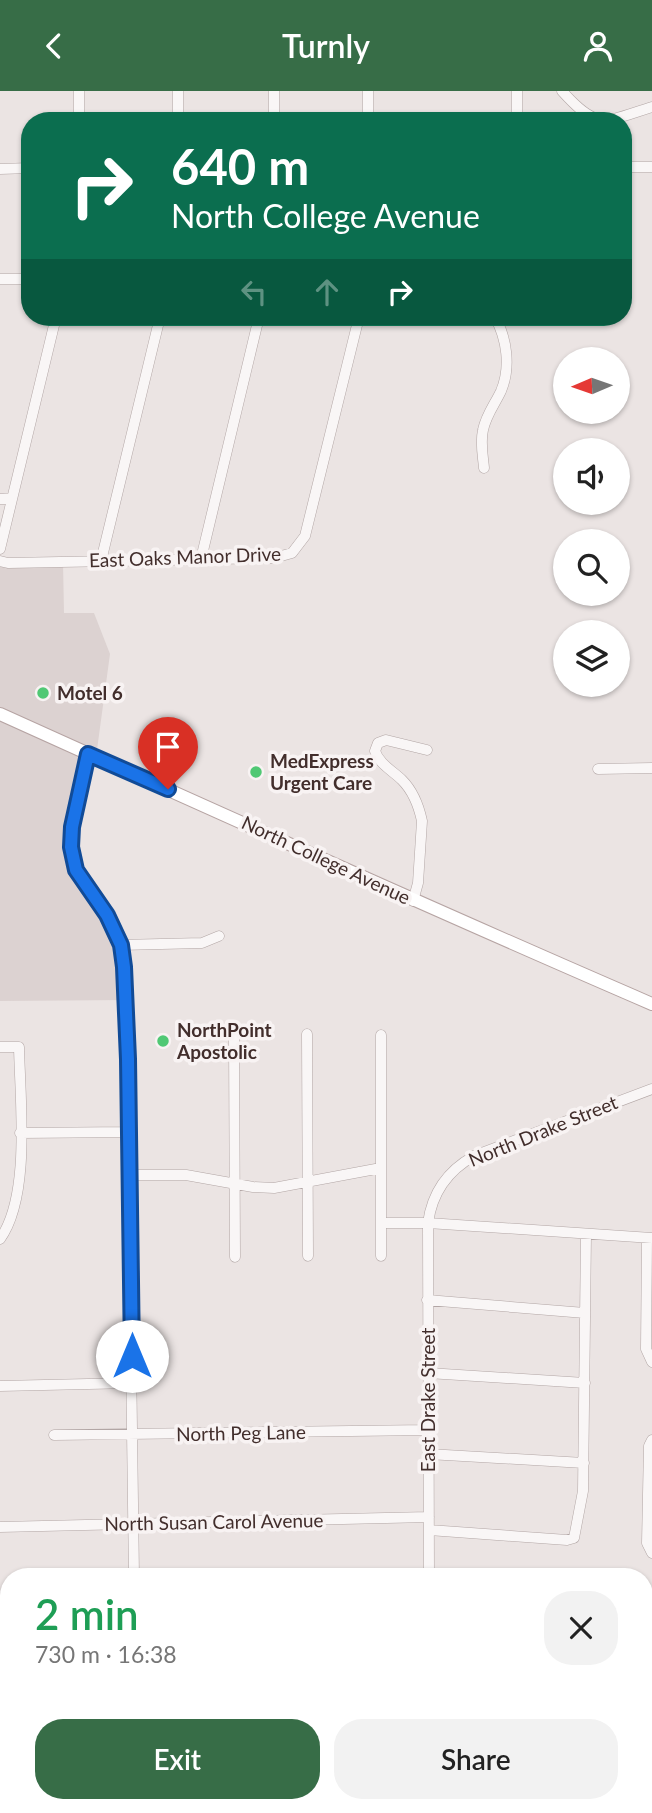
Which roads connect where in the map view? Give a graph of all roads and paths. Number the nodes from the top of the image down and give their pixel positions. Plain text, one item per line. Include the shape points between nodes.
1 (79, 91) edge
2 (178, 91) edge
3 (274, 91) edge
4 (368, 91) edge
5 (517, 91) edge
6 (562, 91) edge
7 (652, 107) edge
8 (79, 112) edge
9 (178, 112) edge
10 (274, 112) edge
11 (368, 112) edge
12 (517, 112) edge
13 (582, 112) edge
14 (632, 113) edge
15 (632, 167) edge
16 (652, 167) edge
17 (0, 169) edge
18 (21, 169) edge
19 (0, 279) edge
20 (21, 279) edge
21 (54, 326) edge
22 (158, 326) edge
23 (257, 326) edge
24 (357, 326) edge
25 (498, 326) edge
26 (484, 468) dead end
27 (12, 498) junction
28 (0, 499) edge
29 (0, 549) edge
30 (201, 559) junction
31 (0, 561) edge
32 (101, 561) junction
33 (0, 714) edge
34 (427, 750) dead end
35 (88, 754) junction
36 (652, 768) edge
37 (597, 769) dead end
38 (413, 901) junction
39 (219, 936) dead end
40 (121, 945) junction
41 (652, 1004) edge
42 (307, 1034) dead end
43 (234, 1035) dead end
44 (381, 1035) dead end
45 (0, 1047) edge
46 (652, 1089) edge
47 (130, 1132) junction
48 (20, 1133) junction
49 (381, 1168) junction
50 (130, 1175) junction
51 (308, 1182) junction
52 (235, 1183) junction
53 (382, 1223) junction
54 (428, 1223) junction
55 (586, 1234) junction
56 (649, 1238) edge
57 (0, 1239) edge
58 (308, 1256) dead end
59 (382, 1256) dead end
60 (235, 1257) dead end
61 (427, 1300) junction
62 (649, 1304) edge
63 (585, 1313) junction
64 (652, 1362) edge
65 (428, 1373) junction
66 (132, 1383) junction
67 (584, 1383) junction
68 (0, 1385) edge
69 (428, 1430) junction
70 (133, 1434) junction
71 (54, 1435) dead end
72 (652, 1440) edge
73 (428, 1454) junction
74 (584, 1463) junction
75 (650, 1495) edge
76 (429, 1517) junction
77 (134, 1524) junction
78 (0, 1527) edge
79 (429, 1530) junction
80 (652, 1552) edge
81 (134, 1568) edge
82 (429, 1568) edge

1 - 8 street
2 - 9 street
3 - 10 street
4 - 11 street
5 - 12 street
6 - 13 street
7 - 14 street
15 - 16 street
17 - 18 street
19 - 20 street
21 - 27 street
22 - 32 street
23 - 30 street
24 - 30 street, East Oaks Manor Drive via 302,542 292,553 279,557
25 - 26 street via 506,349 506,377 483,429
27 - 28 street
27 - 29 street
30 - 32 street, East Oaks Manor Drive
31 - 32 street, East Oaks Manor Drive
33 - 35 main road, North College Avenue
34 - 38 street via 386,740 378,743 375,751 404,782 420,812 418,883
35 - 38 main road, North College Avenue
35 - 40 street via 72,827 72,855 76,870
36 - 37 street
38 - 41 main road, North College Avenue
39 - 40 street via 202,943
40 - 47 street
42 - 51 street
43 - 52 street
44 - 49 street
45 - 48 street via 19,1047
46 - 54 street, North Drake Street via 466,1161 441,1184
47 - 48 street
47 - 50 street
48 - 57 street via 19,1193
49 - 51 street
49 - 53 street
50 - 52 street via 186,1175
50 - 66 street
51 - 52 street via 265,1188
51 - 58 street
52 - 60 street
53 - 54 street
53 - 59 street
54 - 55 street
54 - 61 street, East Drake Street
55 - 56 street
55 - 63 street
56 - 62 street
61 - 63 street
61 - 65 street, East Drake Street
62 - 64 street via 646,1349
63 - 67 street
65 - 67 street
65 - 69 street, East Drake Street
66 - 68 street
66 - 70 street
67 - 74 street
69 - 70 street, North Peg Lane
69 - 73 street, East Drake Street
70 - 71 street, North Peg Lane
70 - 77 street
72 - 75 street
73 - 74 street
73 - 76 street, East Drake Street
74 - 79 street via 583,1500 574,1538
75 - 80 street via 648,1543
76 - 77 street, North Susan Carol Avenue
76 - 79 street, East Drake Street
77 - 78 street, North Susan Carol Avenue
77 - 81 street
79 - 82 street, East Drake Street

